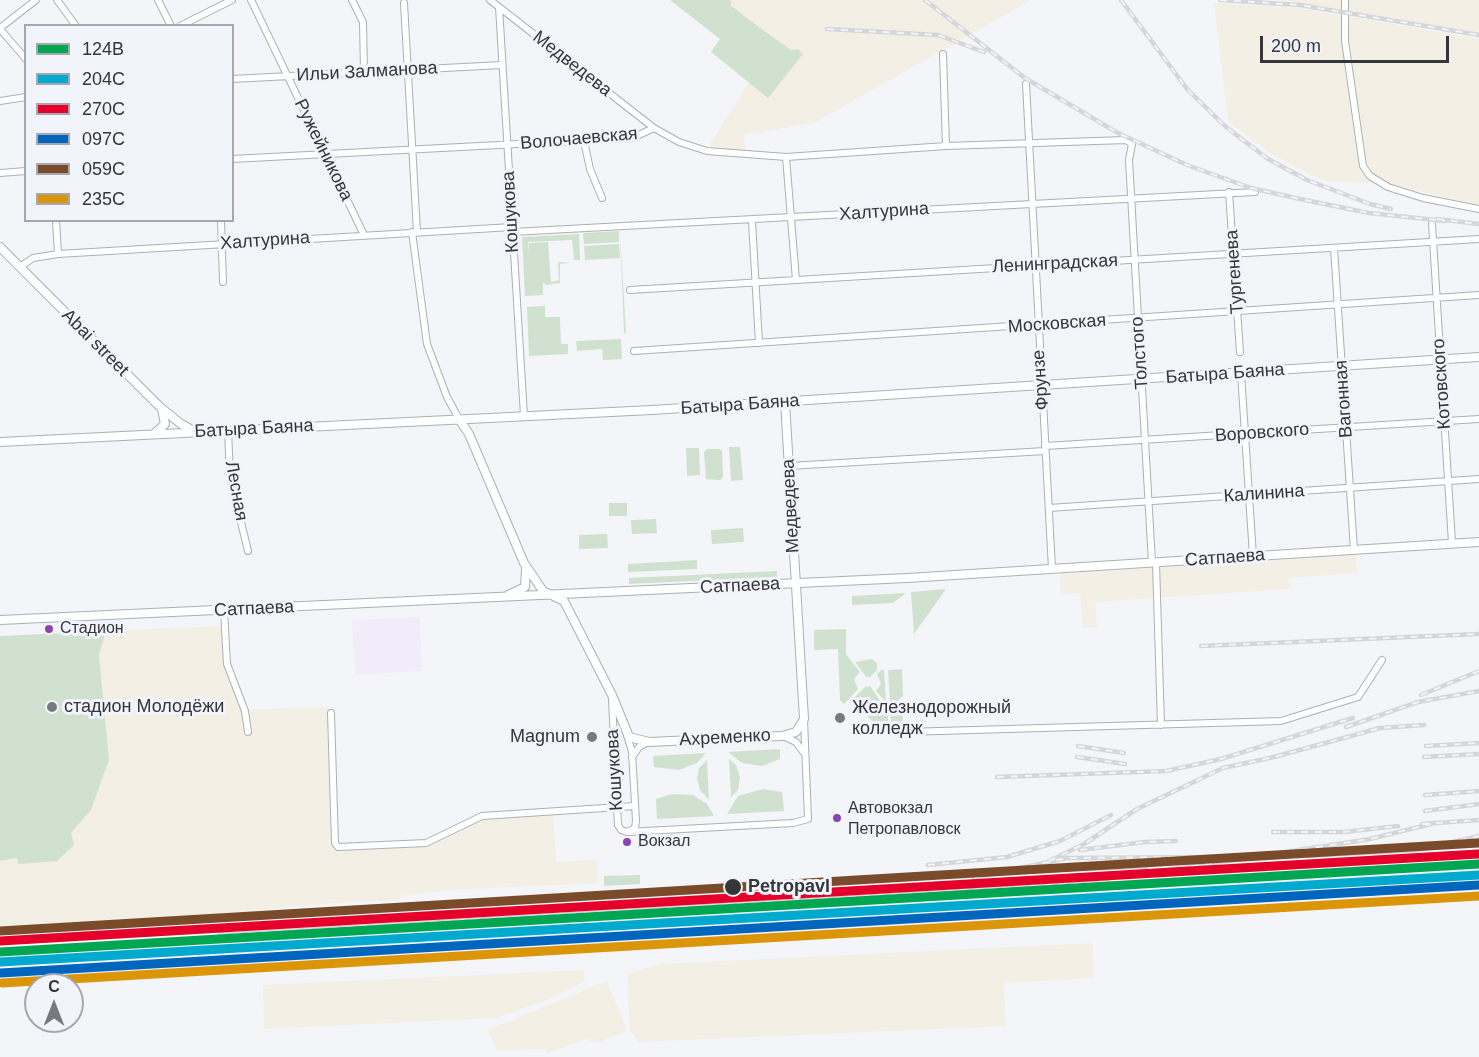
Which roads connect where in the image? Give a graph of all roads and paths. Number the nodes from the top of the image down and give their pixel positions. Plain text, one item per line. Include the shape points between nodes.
1 (36, 0) edge
2 (57, 0) edge
3 (158, 0) edge
4 (232, 0) edge
5 (251, 0) edge
6 (352, 0) edge
7 (490, 0) edge
8 (1345, 0) edge
9 (405, 3) dead end
10 (499, 7) junction
11 (75, 24) edge
12 (170, 24) edge
13 (184, 24) edge
14 (0, 29) edge
15 (944, 54) dead end
16 (24, 57) edge
17 (502, 65) junction
18 (407, 70) junction
19 (364, 72) junction
20 (287, 77) junction
21 (234, 80) edge
22 (1026, 84) dead end
23 (24, 97) edge
24 (0, 101) edge
25 (654, 128) junction
26 (584, 141) junction
27 (1028, 143) junction
28 (1132, 144) joint
29 (507, 145) junction
30 (946, 146) junction
31 (412, 149) junction
32 (325, 154) junction
33 (786, 157) junction
34 (234, 159) edge
35 (24, 171) edge
36 (0, 172) edge
37 (1229, 192) junction
38 (1255, 192) dead end
39 (1131, 197) junction
40 (602, 198) dead end
41 (1031, 203) junction
42 (1479, 209) edge
43 (791, 218) junction
44 (752, 221) junction
45 (56, 222) edge
46 (220, 222) edge
47 (1432, 224) dead end
48 (512, 230) junction
49 (415, 232) junction
50 (364, 235) junction
51 (1479, 239) edge
52 (1433, 242) junction
53 (221, 244) junction
54 (0, 247) edge
55 (1334, 248) junction
56 (58, 254) junction
57 (1233, 254) junction
58 (1134, 260) junction
59 (1034, 264) junction
60 (20, 267) junction
61 (796, 280) junction
62 (223, 282) dead end
63 (754, 282) junction
64 (630, 290) dead end
65 (1479, 296) edge
66 (1436, 298) junction
67 (1338, 305) junction
68 (1237, 312) junction
69 (1138, 319) junction
70 (1037, 326) junction
71 (759, 343) junction
72 (634, 351) dead end
73 (1240, 352) dead end
74 (1479, 357) edge
75 (1440, 359) junction
76 (1342, 366) junction
77 (1241, 373) junction
78 (1142, 380) junction
79 (1041, 386) junction
80 (785, 402) junction
81 (159, 406) junction
82 (524, 416) junction
83 (477, 419) junction
84 (1479, 419) edge
85 (459, 420) junction
86 (1444, 421) junction
87 (1346, 428) junction
88 (228, 430) junction
89 (197, 432) junction
90 (149, 434) junction
91 (469, 434) junction
92 (1245, 435) junction
93 (1146, 440) junction
94 (0, 442) edge
95 (1045, 448) junction
96 (789, 466) junction
97 (1479, 479) edge
98 (1448, 481) junction
99 (1350, 488) junction
100 (1249, 495) junction
101 (1149, 501) junction
102 (1049, 508) junction
103 (1479, 542) edge
104 (1452, 543) junction
105 (1354, 550) junction
106 (248, 551) dead end
107 (1253, 556) junction
108 (524, 563) junction
109 (1154, 563) junction
110 (1052, 569) junction
111 (534, 579) junction
112 (796, 584) junction
113 (558, 596) junction
114 (497, 598) junction
115 (526, 598) junction
116 (224, 610) junction
117 (0, 620) edge
118 (1382, 660) dead end
119 (612, 695) junction
120 (331, 713) dead end
121 (804, 719) junction
122 (1161, 725) junction
123 (248, 732) dead end
124 (905, 732) dead end
125 (627, 734) junction
126 (782, 736) junction
127 (638, 741) joint
128 (649, 742) junction
129 (807, 757) junction
130 (632, 758) junction
131 (635, 806) junction
132 (617, 807) junction
133 (627, 832) junction

1 - 14 street
2 - 11 street
3 - 12 street
4 - 13 street
5 - 20 street, Ружейникова
6 - 19 street via 363,22
7 - 10 street, Медведева
8 - 42 street via 1345,41 1363,166 1370,176 1388,187
9 - 18 street
10 - 17 street, Кошукова
10 - 25 street, Медведева
14 - 16 street
15 - 30 street
17 - 18 street, Ильи Залманова
17 - 29 street, Кошукова
18 - 19 street, Ильи Залманова
18 - 31 street
19 - 20 street, Ильи Залманова
20 - 21 street, Ильи Залманова
20 - 32 street, Ружейникова
22 - 27 street, Фрунзе
23 - 24 street
25 - 26 street, Волочаевская via 639,137
25 - 33 street, Волочаевская via 707,151
26 - 29 street, Волочаевская
26 - 40 street
27 - 28 street, Волочаевская via 1122,140
27 - 30 street, Волочаевская
27 - 41 street, Фрунзе
28 - 39 street, Толстого
29 - 31 street, Волочаевская
29 - 48 street, Кошукова
30 - 33 street, Волочаевская
31 - 32 street, Волочаевская
31 - 49 street
32 - 34 street, Волочаевская
32 - 50 street, Ружейникова
33 - 43 street
35 - 36 street
37 - 38 street, Халтурина
37 - 39 street, Халтурина
37 - 57 street, Тургенева
39 - 41 street, Халтурина
39 - 58 street, Толстого
41 - 43 street, Халтурина
41 - 59 street, Фрунзе
43 - 44 street, Халтурина
43 - 61 street
44 - 48 street, Халтурина
44 - 63 street
45 - 56 street
46 - 53 street
47 - 52 street, Котовского
48 - 49 street, Халтурина
48 - 82 street, Кошукова
49 - 50 street, Халтурина
49 - 85 street via 427,344
50 - 53 street, Халтурина
51 - 52 street, Ленинградская
52 - 55 street, Ленинградская
52 - 66 street, Котовского
53 - 56 street, Халтурина
53 - 62 street
54 - 60 street, Abai street
55 - 57 street, Ленинградская
55 - 67 street, Вагонная
56 - 60 street, Халтурина via 36,257
57 - 58 street, Ленинградская
57 - 68 street, Тургенева
58 - 59 street, Ленинградская
58 - 69 street, Толстого
59 - 61 street, Ленинградская
59 - 70 street, Фрунзе
60 - 81 street, Abai street
61 - 63 street, Ленинградская
63 - 64 street, Ленинградская
63 - 71 street
65 - 66 street, Московская
66 - 67 street, Московская
66 - 75 street, Котовского
67 - 68 street, Московская
67 - 76 street, Вагонная
68 - 69 street, Московская
68 - 73 street, Тургенева
69 - 70 street, Московская
69 - 78 street, Толстого
70 - 71 street, Московская
70 - 79 street, Фрунзе
71 - 72 street, Московская
74 - 75 street, Батыра Баяна
75 - 76 street, Батыра Баяна
75 - 86 street, Котовского
76 - 77 street, Батыра Баяна
76 - 87 street, Вагонная
77 - 78 street, Батыра Баяна
77 - 92 street
78 - 79 street, Батыра Баяна
78 - 93 street, Толстого
79 - 80 street, Батыра Баяна
79 - 95 street, Фрунзе
80 - 82 street, Батыра Баяна
80 - 96 street, Медведева
81 - 89 street, Abai street
81 - 90 street via 165,426
82 - 83 street, Батыра Баяна
83 - 85 street, Батыра Баяна
83 - 91 street via 467,423
84 - 86 street, Воровского
85 - 88 street, Батыра Баяна
85 - 91 street, Кошукова
86 - 87 street, Воровского
86 - 98 street, Котовского
87 - 92 street, Воровского
87 - 99 street, Вагонная
88 - 89 street, Батыра Баяна
88 - 106 street, Лесная via 230,477
89 - 90 street, Батыра Баяна
90 - 94 street, Батыра Баяна
91 - 108 street, Кошукова
92 - 93 street, Воровского
92 - 100 street
93 - 95 street, Воровского
93 - 101 street, Толстого
95 - 96 street, Воровского
95 - 102 street, Фрунзе
96 - 112 street, Медведева
97 - 98 street, Калинина
98 - 99 street, Калинина
98 - 104 street, Котовского
99 - 100 street, Калинина
99 - 105 street, Вагонная
100 - 101 street, Калинина
100 - 107 street
101 - 102 street, Калинина
101 - 109 street, Толстого
102 - 110 street, Фрунзе
103 - 104 street, Сатпаева
104 - 105 street, Сатпаева
105 - 107 street, Сатпаева
107 - 109 street, Сатпаева
108 - 111 street, Кошукова
108 - 114 street via 525,587
109 - 110 street, Сатпаева
109 - 122 street, Толстого
110 - 112 street, Сатпаева
111 - 113 street, Кошукова via 545,592
111 - 115 street via 536,592
112 - 113 street, Сатпаева
112 - 121 street, Медведева
113 - 115 street, Сатпаева
113 - 119 street, Кошукова
114 - 115 street, Сатпаева
114 - 116 street, Сатпаева
116 - 117 street, Сатпаева
116 - 123 street via 227,664 245,711
118 - 122 street via 1358,697 1281,721
119 - 125 street, Кошукова
119 - 132 street, Кошукова
120 - 132 street via 338,847 426,843 482,816
121 - 126 street, Ахременко via 796,732
121 - 129 street
122 - 124 street
125 - 127 street, Кошукова
125 - 130 street, Кошукова
126 - 128 street, Ахременко
126 - 129 street via 800,745
127 - 128 street, Ахременко
128 - 130 street via 639,747
129 - 133 street via 808,819
130 - 131 street, Кошукова
131 - 132 street
131 - 133 street, Кошукова via 636,825
132 - 133 street, Кошукова via 618,826

